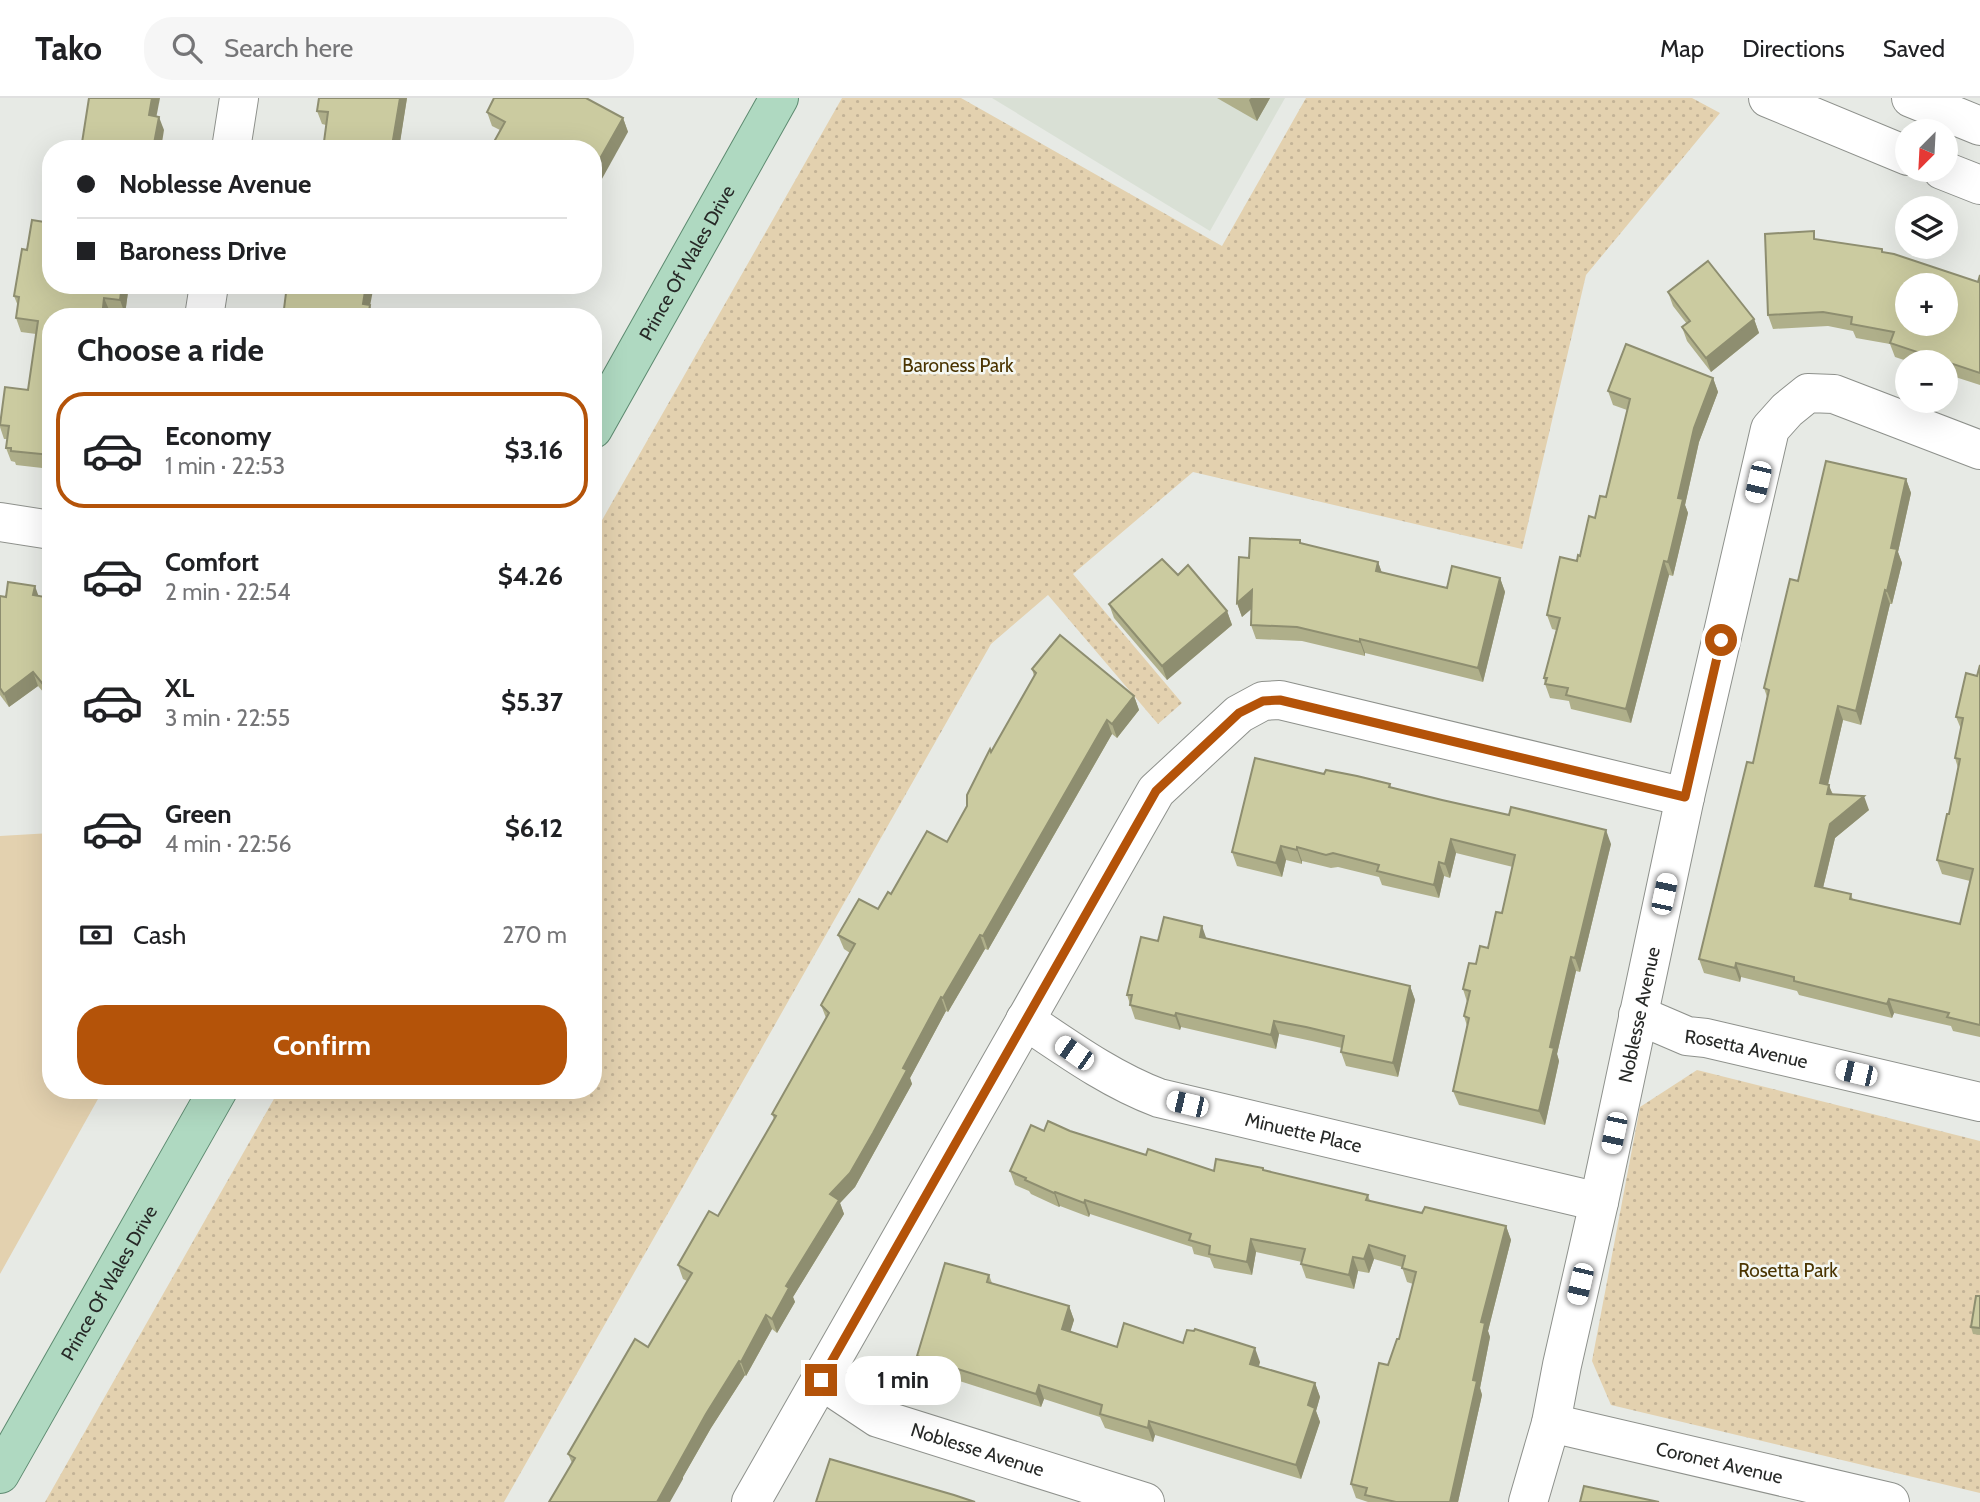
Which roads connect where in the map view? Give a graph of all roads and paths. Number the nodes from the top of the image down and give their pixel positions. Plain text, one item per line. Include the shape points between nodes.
1 (239, 98) edge
2 (779, 98) edge
3 (1768, 98) edge
4 (1911, 98) edge
5 (1980, 126) edge
6 (232, 140) edge
7 (1895, 151) edge
8 (1958, 176) edge
9 (1980, 184) edge
10 (602, 413) edge
11 (1980, 450) edge
12 (0, 522) edge
13 (42, 529) edge
14 (1685, 797) junction
15 (1638, 1015) junction
16 (1025, 1020) junction
17 (213, 1099) edge
18 (1980, 1102) edge
19 (1599, 1202) junction
20 (821, 1380) junction
21 (1551, 1423) junction
22 (0, 1475) edge
23 (751, 1502) edge
24 (1145, 1502) edge
25 (1528, 1502) edge
26 (1890, 1502) edge

1 - 6 street
2 - 10 main road, Prince Of Wales Drive
3 - 7 street
4 - 5 street
8 - 9 street
11 - 14 street, Noblesse Avenue via 1834,394 1808,393 1770,429
12 - 13 street
14 - 15 street, Noblesse Avenue
14 - 16 street via 1280,700 1263,701 1239,713 1156,791
15 - 18 street, Rosetta Avenue via 1687,1036
15 - 19 street, Noblesse Avenue
16 - 19 street, Minuette Place via 1134,1088 1159,1098
16 - 20 street
17 - 22 main road, Prince Of Wales Drive
19 - 21 street, Noblesse Avenue
20 - 23 street
20 - 24 street, Noblesse Avenue via 878,1418
21 - 25 street, Noblesse Avenue
21 - 26 street, Coronet Avenue

